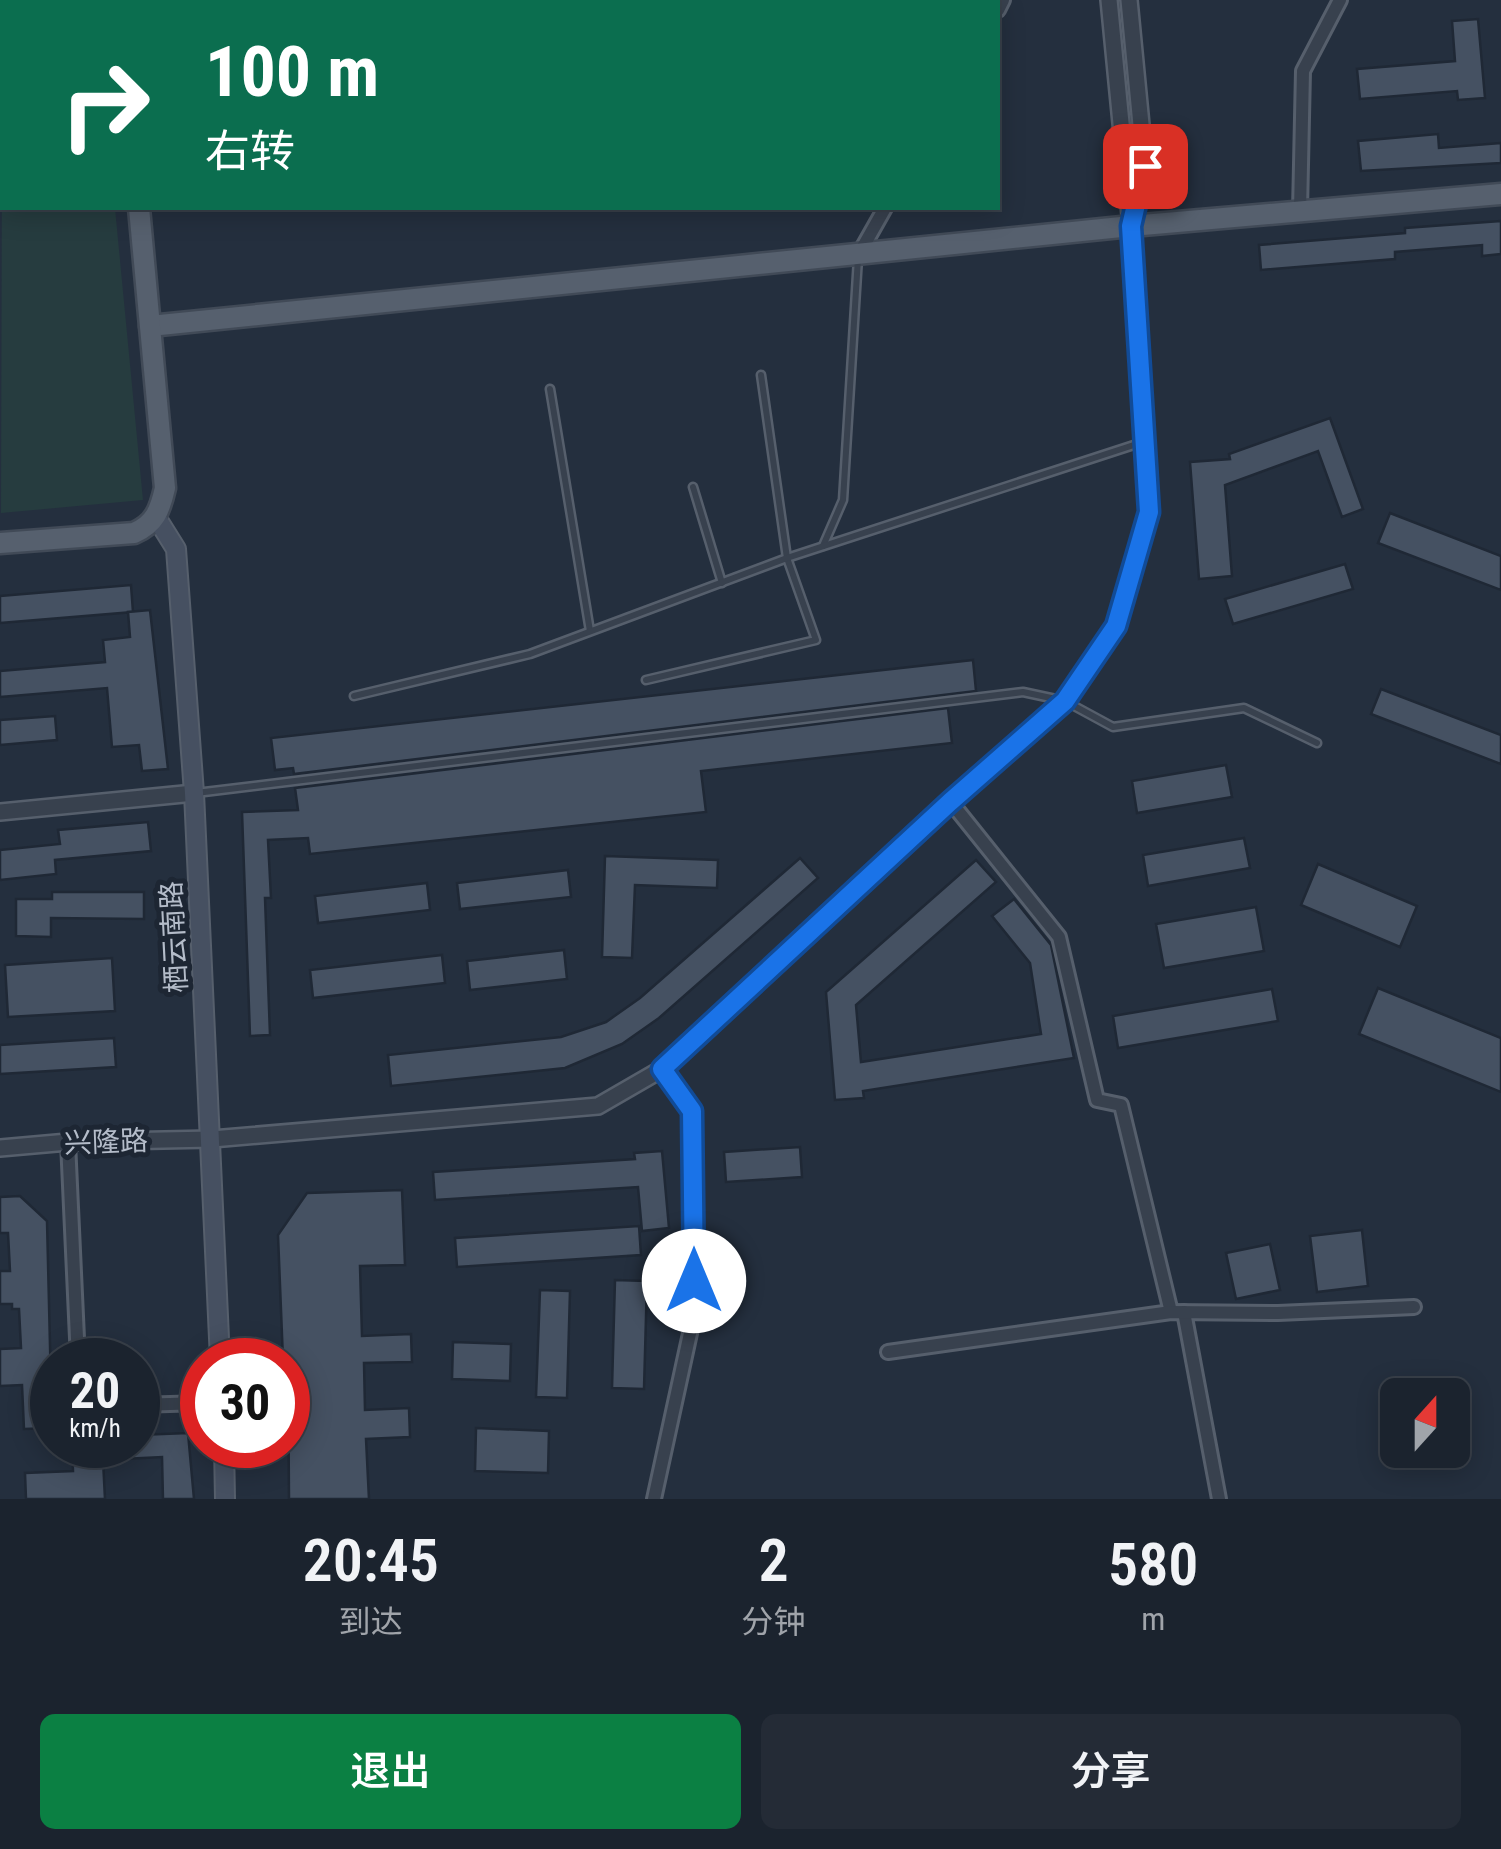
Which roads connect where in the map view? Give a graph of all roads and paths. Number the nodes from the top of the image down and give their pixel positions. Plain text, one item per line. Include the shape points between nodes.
1 (1109, 0) edge
2 (1128, 0) edge
3 (1340, 0) edge
4 (1501, 194) edge
5 (139, 210) edge
6 (884, 210) edge
7 (1300, 211) junction
8 (1131, 226) junction
9 (859, 254) junction
10 (150, 326) junction
11 (761, 375) dead end
12 (550, 389) dead end
13 (1144, 441) junction
14 (693, 487) dead end
15 (156, 516) junction
16 (0, 543) edge
17 (823, 547) junction
18 (788, 558) junction
19 (722, 583) junction
20 (590, 632) junction
21 (646, 680) dead end
22 (354, 696) dead end
23 (1065, 701) junction
24 (1317, 743) dead end
25 (194, 793) junction
26 (950, 802) junction
27 (0, 812) edge
28 (662, 1069) junction
29 (212, 1139) junction
30 (68, 1142) junction
31 (0, 1148) edge
32 (1414, 1308) dead end
33 (1178, 1312) junction
34 (77, 1338) edge
35 (219, 1338) edge
36 (888, 1352) dead end
37 (225, 1468) edge
38 (226, 1499) edge
39 (654, 1499) edge
40 (1219, 1499) edge

1 - 8 street
2 - 8 street via 1145,166
3 - 7 street via 1304,71
4 - 7 main road
5 - 10 main road
6 - 9 street
7 - 8 main road
8 - 9 main road
8 - 13 street, 兴隆路
9 - 10 main road
9 - 17 lane via 843,500
10 - 15 main road via 166,488
11 - 18 lane
12 - 20 lane
13 - 17 lane
13 - 23 street, 兴隆路 via 1149,512 1116,626
14 - 19 lane
15 - 16 main road via 134,533
15 - 25 main road, 栖云南路 via 176,550
17 - 18 lane
18 - 19 lane
18 - 21 lane via 816,640
19 - 20 lane
20 - 22 lane via 530,654
23 - 24 lane via 1113,728 1244,708
23 - 25 lane via 1023,692
23 - 26 street, 兴隆路
25 - 27 street
25 - 29 main road, 栖云南路
26 - 28 street, 兴隆路
26 - 33 street via 1060,937 1097,1100 1121,1105
28 - 29 street, 兴隆路 via 598,1106
28 - 39 street via 692,1111 694,1315
29 - 30 street, 兴隆路
29 - 35 main road, 栖云南路
30 - 31 street, 兴隆路
30 - 34 street
32 - 33 street
33 - 36 street
33 - 40 street
37 - 38 main road

